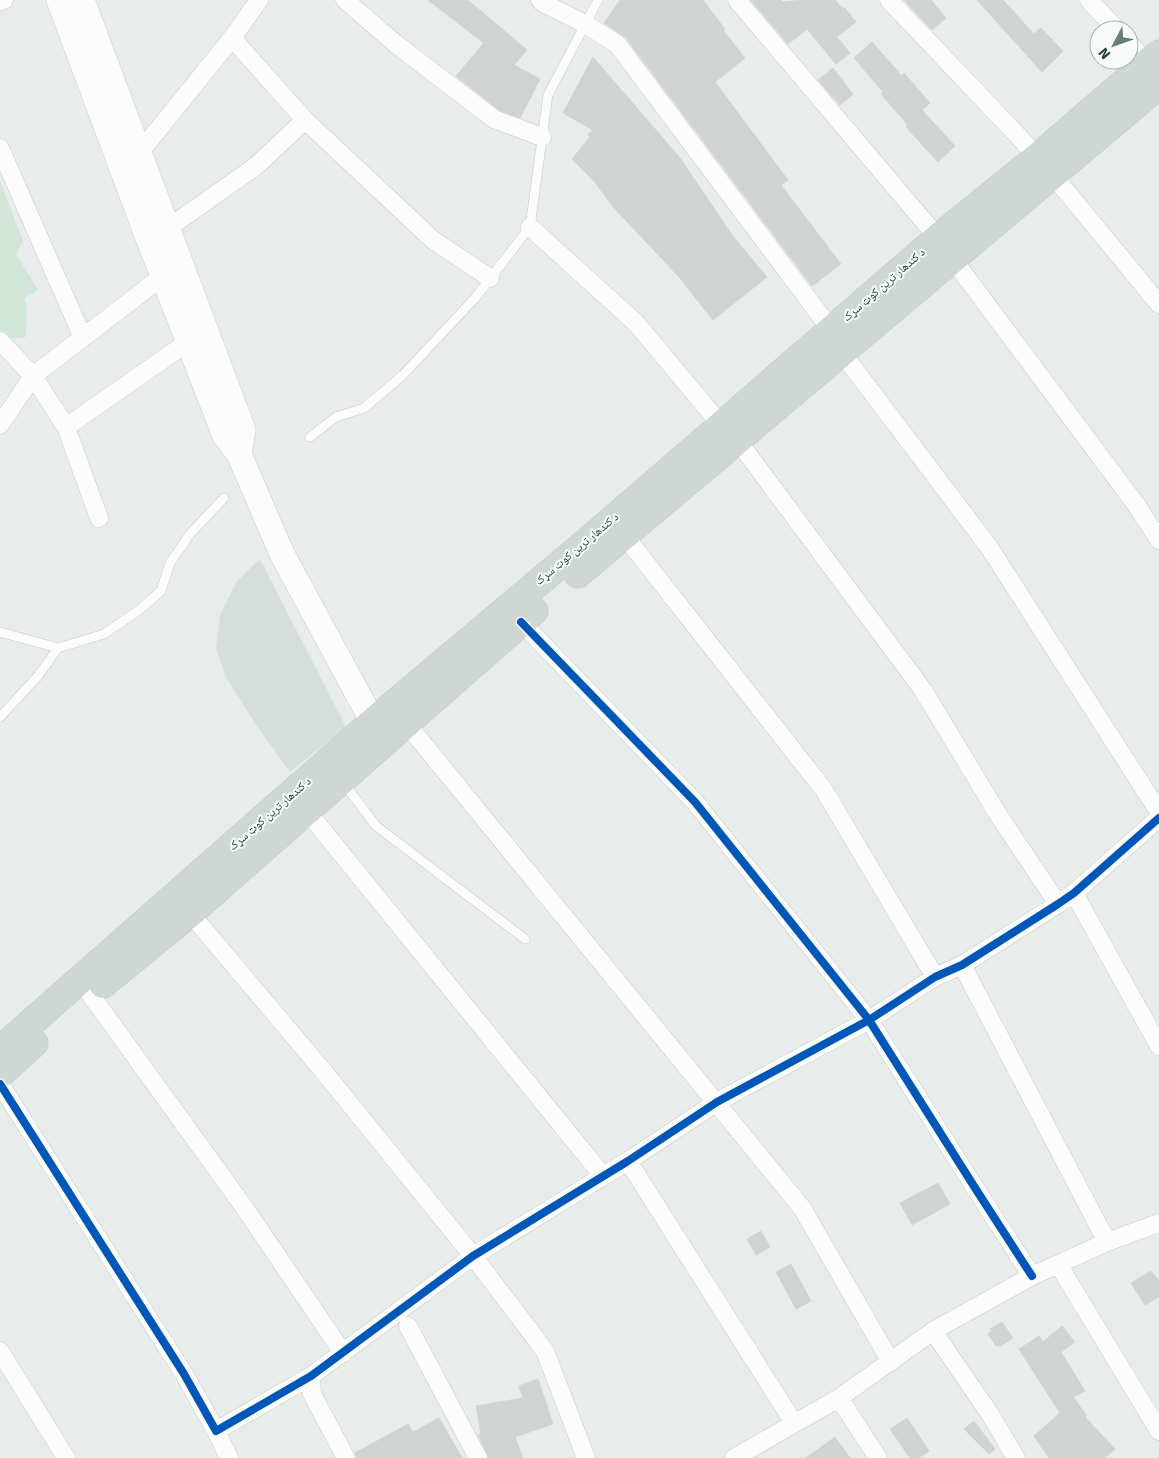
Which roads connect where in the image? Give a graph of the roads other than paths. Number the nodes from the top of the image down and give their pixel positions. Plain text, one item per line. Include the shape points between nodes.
1 (59, 0) edge
2 (82, 0) edge
3 (259, 0) edge
4 (346, 0) edge
5 (540, 0) edge
6 (598, 0) edge
7 (737, 0) edge
8 (889, 0) edge
9 (1089, 0) edge
10 (1108, 20) edge
11 (585, 24) junction
12 (232, 38) junction
13 (1139, 53) edge
14 (1156, 70) edge
15 (305, 120) junction
16 (542, 136) junction
17 (0, 148) edge
18 (140, 152) junction
19 (1045, 166) junction
20 (530, 227) junction
21 (168, 228) junction
22 (945, 248) junction
23 (163, 276) junction
24 (490, 278) junction
25 (1159, 304) edge
26 (83, 338) junction
27 (0, 341) edge
28 (188, 342) junction
29 (837, 342) junction
30 (33, 376) junction
31 (0, 425) edge
32 (66, 427) junction
33 (730, 433) junction
34 (310, 436) dead end
35 (239, 454) junction
36 (224, 498) dead end
37 (99, 518) dead end
38 (624, 535) junction
39 (1159, 540) edge
40 (596, 547) junction
41 (521, 622) junction
42 (0, 632) edge
43 (58, 648) junction
44 (0, 717) edge
45 (406, 723) junction
46 (379, 731) junction
47 (341, 780) junction
48 (306, 810) junction
49 (1159, 812) edge
50 (1159, 818) edge
51 (1074, 893) junction
52 (1058, 904) junction
53 (190, 913) junction
54 (525, 939) dead end
55 (962, 965) junction
56 (935, 977) junction
57 (90, 994) junction
58 (869, 1020) junction
59 (4, 1039) edge
60 (1159, 1046) edge
61 (0, 1074) edge
62 (0, 1084) edge
63 (717, 1102) junction
64 (628, 1161) junction
65 (603, 1176) junction
66 (1159, 1223) edge
67 (1107, 1242) junction
68 (473, 1256) junction
69 (1058, 1264) junction
70 (1032, 1276) junction
71 (408, 1326) dead end
72 (933, 1331) junction
73 (0, 1352) edge
74 (343, 1353) junction
75 (891, 1362) junction
76 (311, 1376) junction
77 (839, 1398) junction
78 (794, 1423) junction
79 (216, 1431) junction
80 (1159, 1431) edge
81 (66, 1458) edge
82 (229, 1458) edge
83 (346, 1458) edge
84 (478, 1458) edge
85 (586, 1458) edge
86 (734, 1458) edge
87 (878, 1458) edge
88 (1016, 1458) edge

1 - 23 main road
2 - 18 main road
3 - 12 street
4 - 16 street via 396,44 494,119
5 - 11 street
6 - 11 lane
7 - 22 street
8 - 19 street
9 - 10 street
11 - 16 lane via 548,95
11 - 29 street via 617,44
12 - 15 street
12 - 18 street
13 - 14 street
14 - 19 main road, د کندهار ترين کوټ سړک
15 - 21 street via 256,166
15 - 24 street via 433,240
16 - 20 lane
17 - 26 street
18 - 21 main road
19 - 22 main road, د کندهار ترين کوټ سړک
19 - 25 street
20 - 24 lane
20 - 33 street via 636,322
21 - 35 main road via 244,430
22 - 29 main road, د کندهار ترين کوټ سړک
22 - 39 street
23 - 26 street
23 - 28 main road
24 - 34 lane via 403,376 364,408 336,417
26 - 30 street
27 - 30 street
28 - 32 street
28 - 35 main road via 225,436
29 - 33 main road, د کندهار ترين کوټ سړک
29 - 49 street via 988,547
30 - 31 street
30 - 32 street
32 - 37 street
33 - 38 main road, د کندهار ترين کوټ سړک
33 - 40 main road, د کندهار ترين کوټ سړک
33 - 52 street via 923,690 999,816
35 - 46 main road via 282,554
36 - 43 lane via 190,534 170,563 161,591 104,634
38 - 40 main road, د کندهار ترين کوټ سړک
38 - 56 street via 824,790
40 - 41 main road, د کندهار ترين کوټ سړک
40 - 46 main road, د کندهار ترين کوټ سړک
41 - 45 main road, د کندهار ترين کوټ سړک
41 - 58 street via 695,802
42 - 43 lane
43 - 44 lane via 38,676
45 - 46 main road, د کندهار ترين کوټ سړک
45 - 63 street
46 - 47 main road, د کندهار ترين کوټ سړک
46 - 59 main road, د کندهار ترين کوټ سړک via 269,816
47 - 48 main road, د کندهار ترين کوټ سړک
47 - 54 lane via 376,826
48 - 53 main road, د کندهار ترين کوټ سړک
48 - 65 street
50 - 51 street
51 - 52 street
51 - 60 street
52 - 55 street
53 - 57 main road, د کندهار ترين کوټ سړک
53 - 68 street
55 - 56 street
55 - 67 street
56 - 58 street
57 - 61 main road, د کندهار ترين کوټ سړک
57 - 74 street via 244,1207
58 - 63 street
58 - 70 street
62 - 79 street via 184,1374
63 - 64 street
63 - 75 street via 802,1208
64 - 65 street
64 - 78 street
65 - 68 street
66 - 67 street
67 - 69 street
68 - 74 street
68 - 85 street via 545,1352
69 - 70 street
69 - 80 street
70 - 72 street
71 - 84 street
72 - 75 street
72 - 88 street
73 - 81 street
74 - 76 street
75 - 77 street
76 - 79 street
76 - 83 street via 312,1394
77 - 78 street
77 - 87 street
78 - 86 street
79 - 82 street

